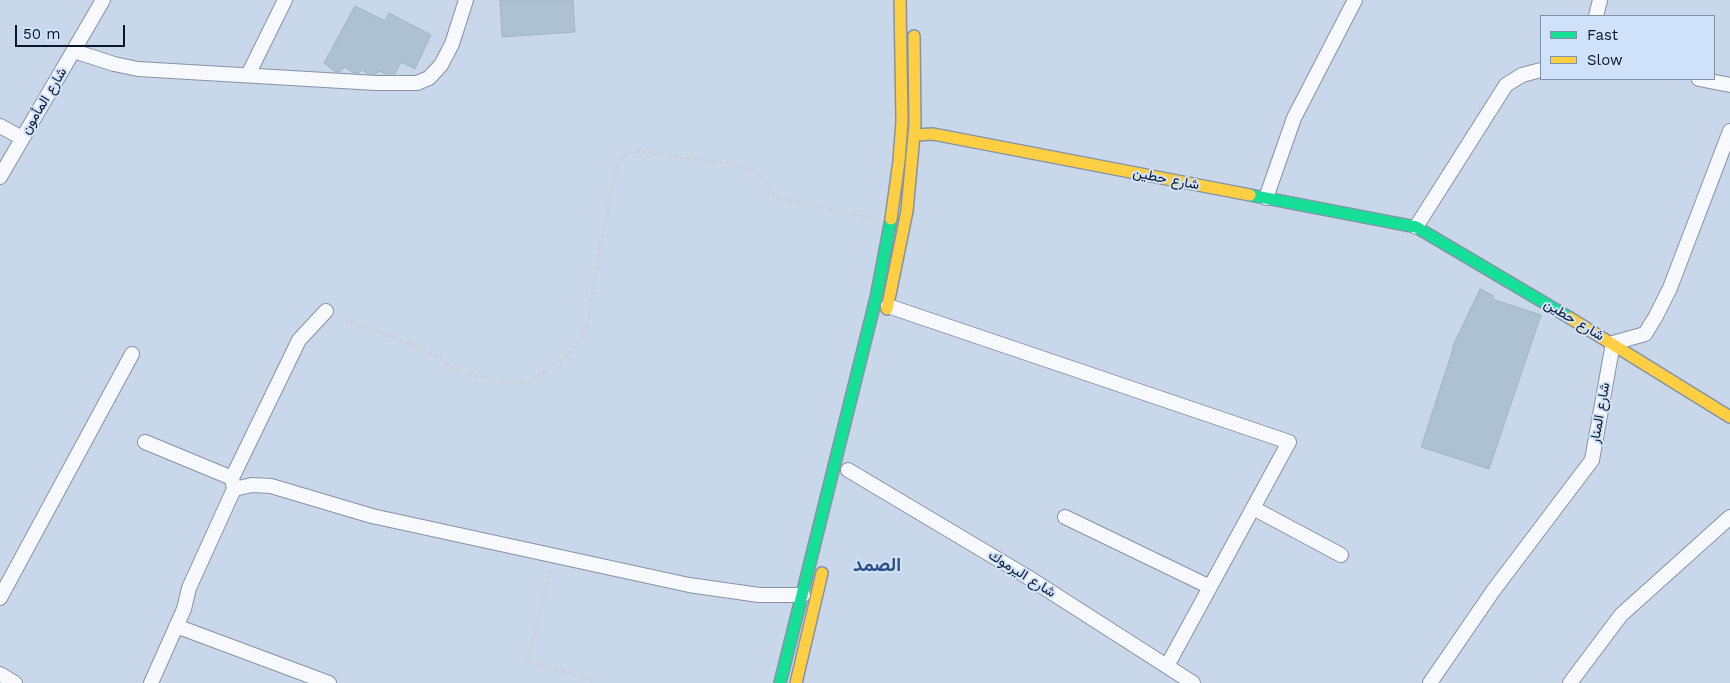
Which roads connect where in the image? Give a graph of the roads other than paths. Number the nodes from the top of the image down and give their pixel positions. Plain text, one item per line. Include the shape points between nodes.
1 (103, 0) edge
2 (285, 0) edge
3 (466, 0) edge
4 (900, 0) edge
5 (1355, 0) edge
6 (1600, 0) edge
7 (1596, 15) edge
8 (914, 20) dead end
9 (74, 51) junction
10 (1540, 70) edge
11 (248, 76) junction
12 (1704, 80) edge
13 (1730, 85) edge
14 (0, 126) edge
15 (1730, 131) edge
16 (915, 135) junction
17 (22, 138) junction
18 (0, 176) edge
19 (1266, 198) junction
20 (1416, 227) junction
21 (326, 311) road end
22 (887, 311) joint
23 (1613, 344) junction
24 (132, 354) dead end
25 (1730, 417) edge
26 (145, 442) dead end
27 (848, 469) dead end
28 (233, 483) junction
29 (1253, 508) junction
30 (1065, 517) dead end
31 (1730, 517) edge
32 (1341, 555) dead end
33 (825, 562) dead end
34 (1210, 588) junction
35 (802, 595) junction
36 (0, 598) edge
37 (176, 626) junction
38 (1167, 666) junction
39 (0, 674) edge
40 (15, 683) edge
41 (151, 683) edge
42 (329, 683) edge
43 (780, 683) edge
44 (796, 683) edge
45 (1193, 683) edge
46 (1430, 683) edge
47 (1570, 683) edge

1 - 9 street, شارع المأمون
2 - 11 street
3 - 11 street via 442,65 429,78 417,83
4 - 35 main road via 902,121 891,223 876,298
5 - 19 street via 1294,118
6 - 7 street
8 - 16 main road
9 - 11 street via 138,69
9 - 17 street, شارع المأمون
10 - 20 street via 1506,84
12 - 13 street
14 - 17 street
15 - 23 street via 1670,288 1656,316 1645,334
16 - 19 main road, شارع حطين via 933,134
16 - 22 main road via 907,211
17 - 18 street, شارع المأمون
19 - 20 main road, شارع حطين
20 - 23 main road, شارع حطين
21 - 28 street via 299,340
22 - 29 street via 1289,442
23 - 25 main road, شارع حطين
23 - 46 street, شارع المنار via 1592,460 1493,591
24 - 36 street
26 - 28 street
27 - 38 street, شارع اليرموك
28 - 35 street via 271,486 372,516 688,584 759,595
28 - 37 street
29 - 32 street
29 - 34 street
30 - 34 street
31 - 47 street via 1621,615
33 - 44 main road
34 - 38 street
35 - 43 main road
37 - 41 street
37 - 42 street
38 - 45 street, شارع اليرموك
39 - 40 street

